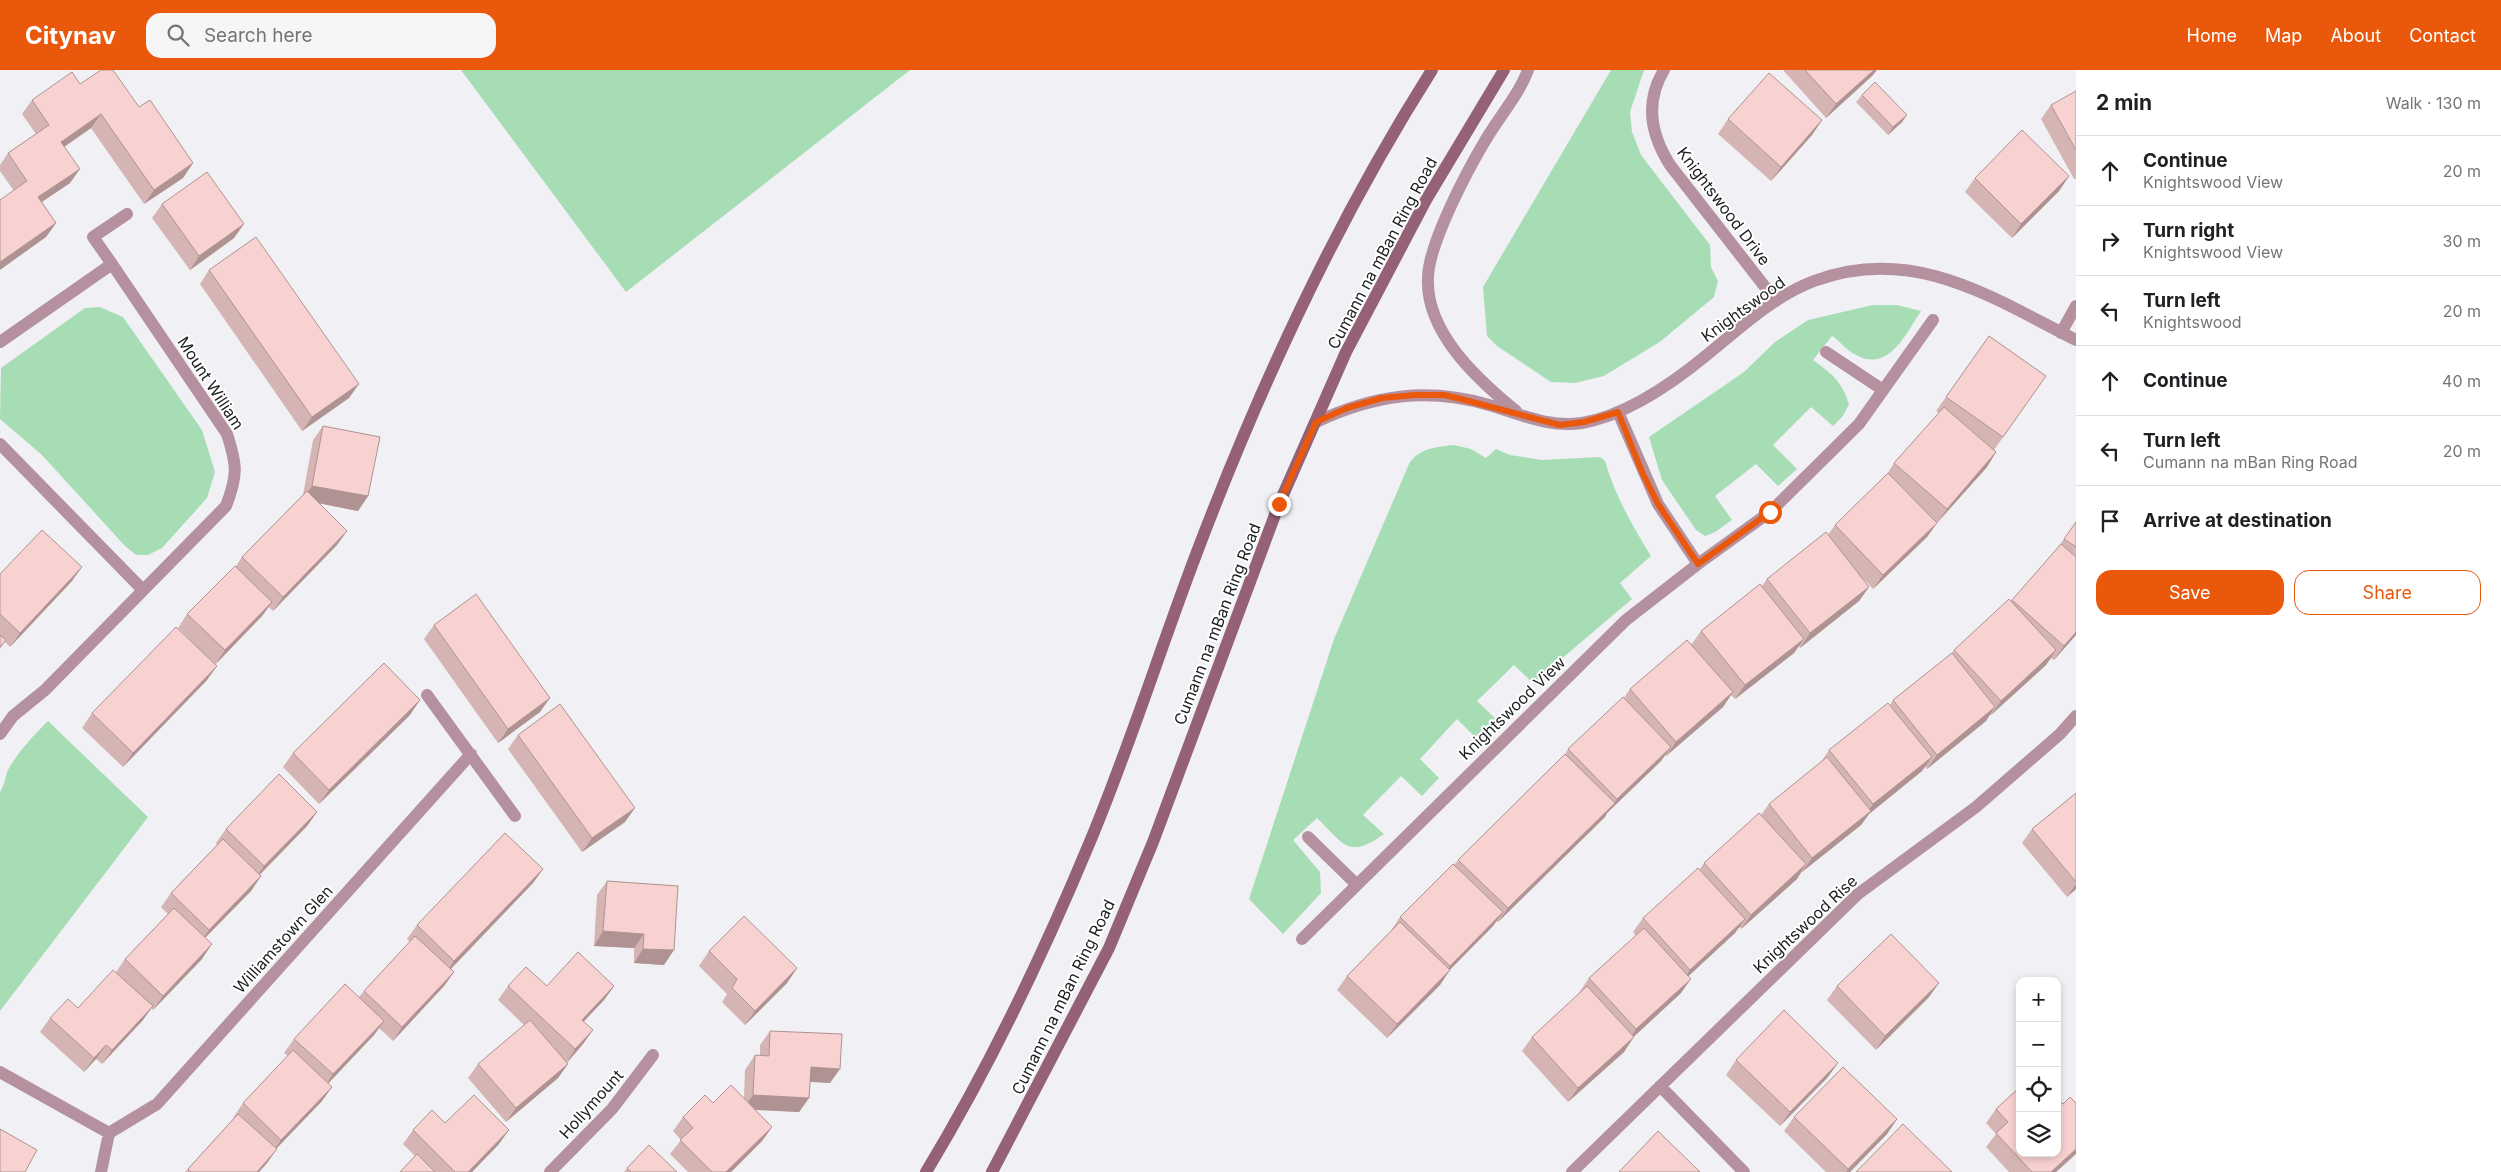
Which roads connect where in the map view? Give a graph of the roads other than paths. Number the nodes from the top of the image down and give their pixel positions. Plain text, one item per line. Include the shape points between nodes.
1 (1432, 70) edge
2 (1504, 70) edge
3 (1528, 70) edge
4 (1664, 70) edge
5 (127, 214) dead end
6 (112, 264) junction
7 (1776, 301) junction
8 (2076, 306) edge
9 (1933, 320) dead end
10 (2061, 332) junction
11 (2076, 340) edge
12 (0, 342) edge
13 (1826, 352) dead end
14 (1883, 390) junction
15 (1618, 412) junction
16 (1519, 414) junction
17 (1316, 422) junction
18 (0, 444) edge
19 (1698, 564) junction
20 (144, 590) junction
21 (427, 695) dead end
22 (2076, 716) edge
23 (0, 734) edge
24 (471, 754) junction
25 (515, 816) dead end
26 (1308, 837) dead end
27 (1357, 885) junction
28 (1302, 939) dead end
29 (653, 1056) dead end
30 (0, 1072) edge
31 (1660, 1086) junction
32 (109, 1133) junction
33 (101, 1172) edge
34 (550, 1172) edge
35 (926, 1172) edge
36 (992, 1172) edge
37 (1572, 1172) edge
38 (1744, 1172) edge

1 - 35 main road via 1408,107 1291,328 1198,550 1089,843 1024,993
2 - 17 main road, Cumann na mBan Ring Road via 1426,200 1346,352
3 - 16 street via 1484,142 1457,195 1434,247 1428,276 1430,302 1445,334 1476,375
4 - 7 street, Knightswood Drive via 1654,99 1652,127 1658,146
5 - 6 street, Mount William via 94,237
6 - 12 street
6 - 20 street, Mount William via 227,434 235,458 236,482 226,506
7 - 10 street, Knightswood via 1814,281 1855,270 1894,268 1935,274 1971,286
7 - 15 street, Knightswood via 1694,366
8 - 10 street
9 - 14 street, Knightswood View
10 - 11 street, Knightswood
13 - 14 street
14 - 19 street, Knightswood View via 1859,424 1770,512
15 - 16 street, Knightswood via 1560,425
15 - 19 street via 1658,504
16 - 17 street, Knightswood via 1444,395 1415,395 1382,398 1347,408
17 - 36 main road, Cumann na mBan Ring Road via 1279,504 1152,842 1108,948
18 - 20 street
19 - 27 street, Knightswood View via 1626,620
20 - 23 street, Mount William via 45,690 13,716
21 - 24 street
22 - 31 street, Knightswood Rise via 1976,807 1858,894
24 - 25 street
24 - 32 street, Williamstown Glen via 158,1104
26 - 27 street
27 - 28 street, Knightswood View
29 - 34 street, Hollymount via 612,1109
30 - 32 street
31 - 37 street, Knightswood Rise
31 - 38 street
32 - 33 street

